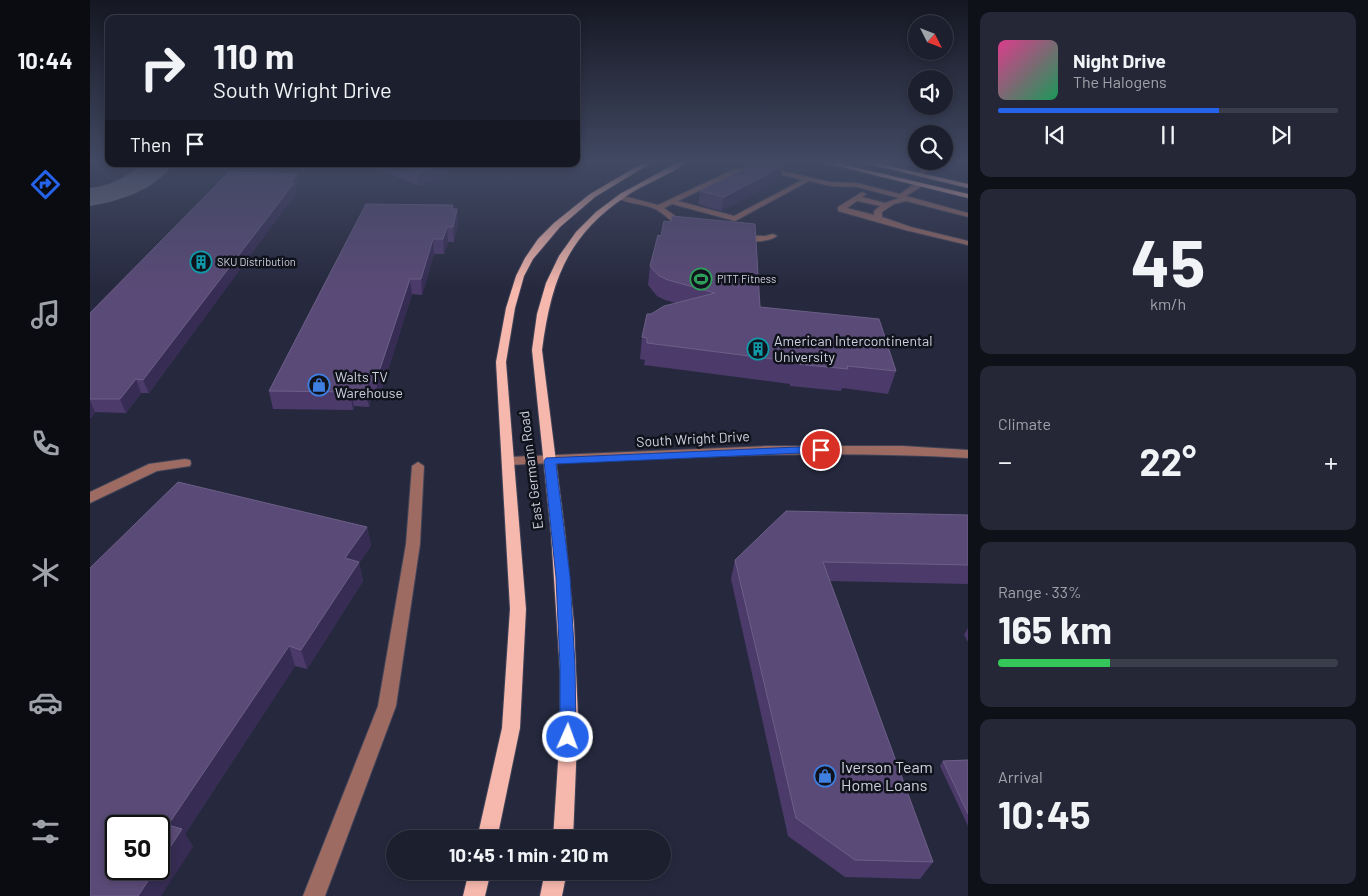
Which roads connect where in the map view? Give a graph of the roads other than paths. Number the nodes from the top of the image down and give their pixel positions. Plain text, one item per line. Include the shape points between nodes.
1 (581, 205) edge
2 (610, 205) edge
3 (648, 205) edge
4 (666, 205) edge
5 (682, 205) edge
6 (761, 205) edge
7 (846, 205) edge
8 (882, 205) edge
9 (929, 205) edge
10 (887, 206) joint
11 (659, 208) junction
12 (968, 215) edge
13 (880, 219) junction
14 (696, 228) edge
15 (728, 235) edge
16 (773, 236) dead end
17 (968, 244) edge
18 (968, 454) edge
19 (509, 461) junction
20 (550, 461) junction
21 (185, 463) dead end
22 (418, 466) dead end
23 (90, 498) edge
24 (489, 830) edge
25 (563, 830) edge
26 (478, 880) edge
27 (554, 880) edge
28 (314, 896) edge
29 (474, 896) edge
30 (551, 896) edge

1 - 19 main road, East Germann Road via 537,246 521,274 506,325 501,362
2 - 20 main road, East Germann Road via 575,237 562,256 543,302 537,350
3 - 11 street
4 - 11 street
5 - 6 street via 735,219
7 - 13 street via 841,208
8 - 10 street
9 - 12 street
10 - 13 street via 878,211
11 - 14 street via 679,223
13 - 17 street
15 - 16 street via 766,239
18 - 20 street, South Wright Drive via 902,450 767,450
19 - 20 street, South Wright Drive
19 - 24 main road, East Germann Road via 518,609 510,728
20 - 25 main road, East Germann Road via 563,577 567,659 569,718
21 - 23 street via 154,467
22 - 28 street via 413,544 387,706
26 - 29 main road
27 - 30 main road

